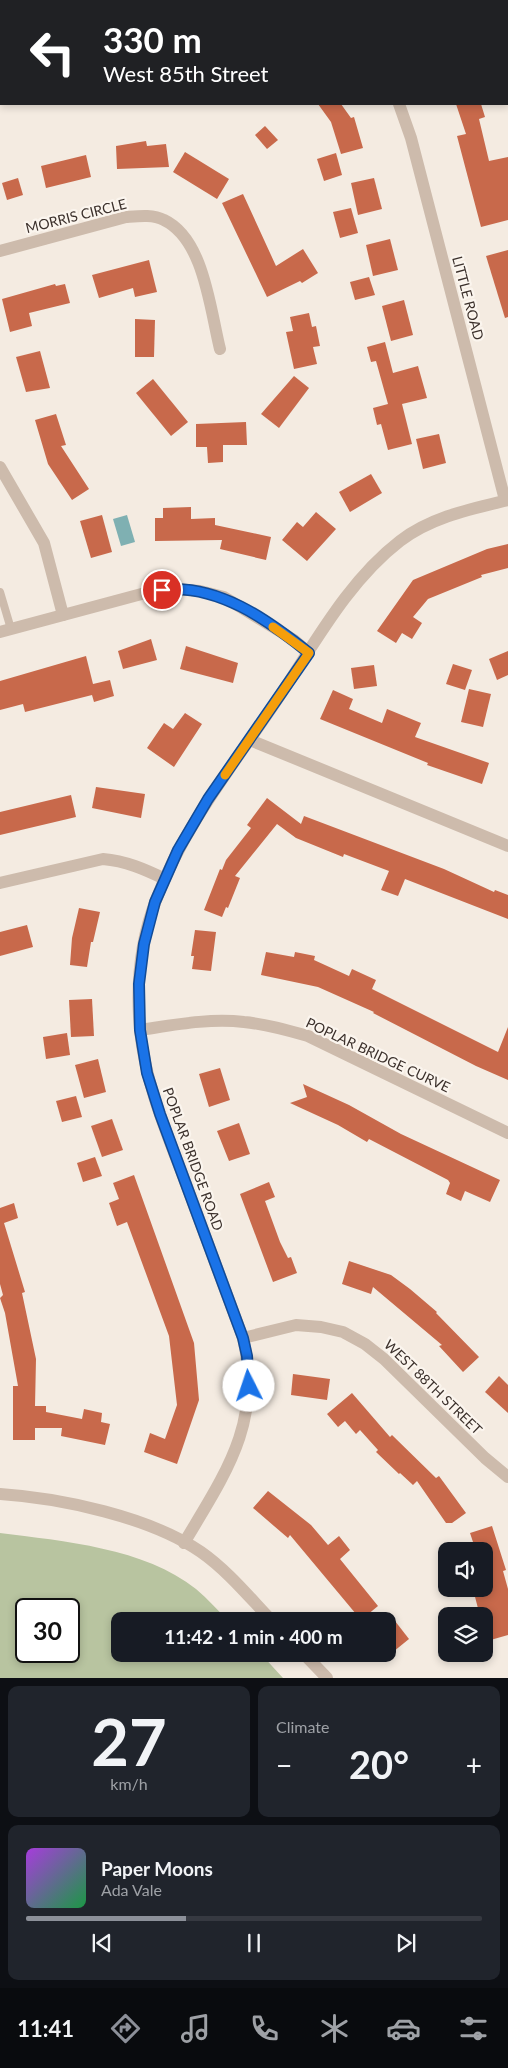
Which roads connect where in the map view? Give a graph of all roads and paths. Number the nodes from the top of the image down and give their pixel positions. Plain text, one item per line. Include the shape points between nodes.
1 (399, 105) edge
2 (0, 252) edge
3 (220, 349) dead end
4 (0, 467) edge
5 (506, 500) edge
6 (0, 592) edge
7 (62, 615) junction
8 (5, 631) edge
9 (309, 653) junction
10 (250, 740) junction
11 (508, 846) edge
12 (165, 879) junction
13 (0, 883) edge
14 (140, 1030) junction
15 (508, 1133) edge
16 (243, 1338) junction
17 (508, 1477) edge
18 (0, 1494) edge
19 (184, 1543) junction
20 (264, 1612) edge
21 (312, 1662) edge
22 (327, 1678) edge

1 - 5 street, LITTLE ROAD via 411,138
2 - 3 street, MORRIS CIRCLE via 126,217 163,219 190,243 198,260
4 - 7 street via 44,543
5 - 9 street, POPLAR BRIDGE ROAD via 433,521 403,538 375,561
6 - 8 lane
7 - 8 street
7 - 9 street via 149,592 200,591 231,602 294,640
9 - 10 street, POPLAR BRIDGE ROAD
10 - 11 street
10 - 12 street, POPLAR BRIDGE ROAD via 208,799
12 - 13 street via 121,860 104,859
12 - 14 street, POPLAR BRIDGE ROAD via 144,944 139,984
14 - 15 street, POPLAR BRIDGE CURVE via 206,1021 243,1022 308,1036
14 - 16 street, POPLAR BRIDGE ROAD via 147,1073 160,1114
16 - 17 street, WEST 88TH STREET via 296,1325 343,1332 384,1359
16 - 19 street, POPLAR BRIDGE ROAD via 249,1386 247,1417 225,1472
18 - 19 street via 69,1504 145,1524
19 - 20 street via 224,1570
21 - 22 street

